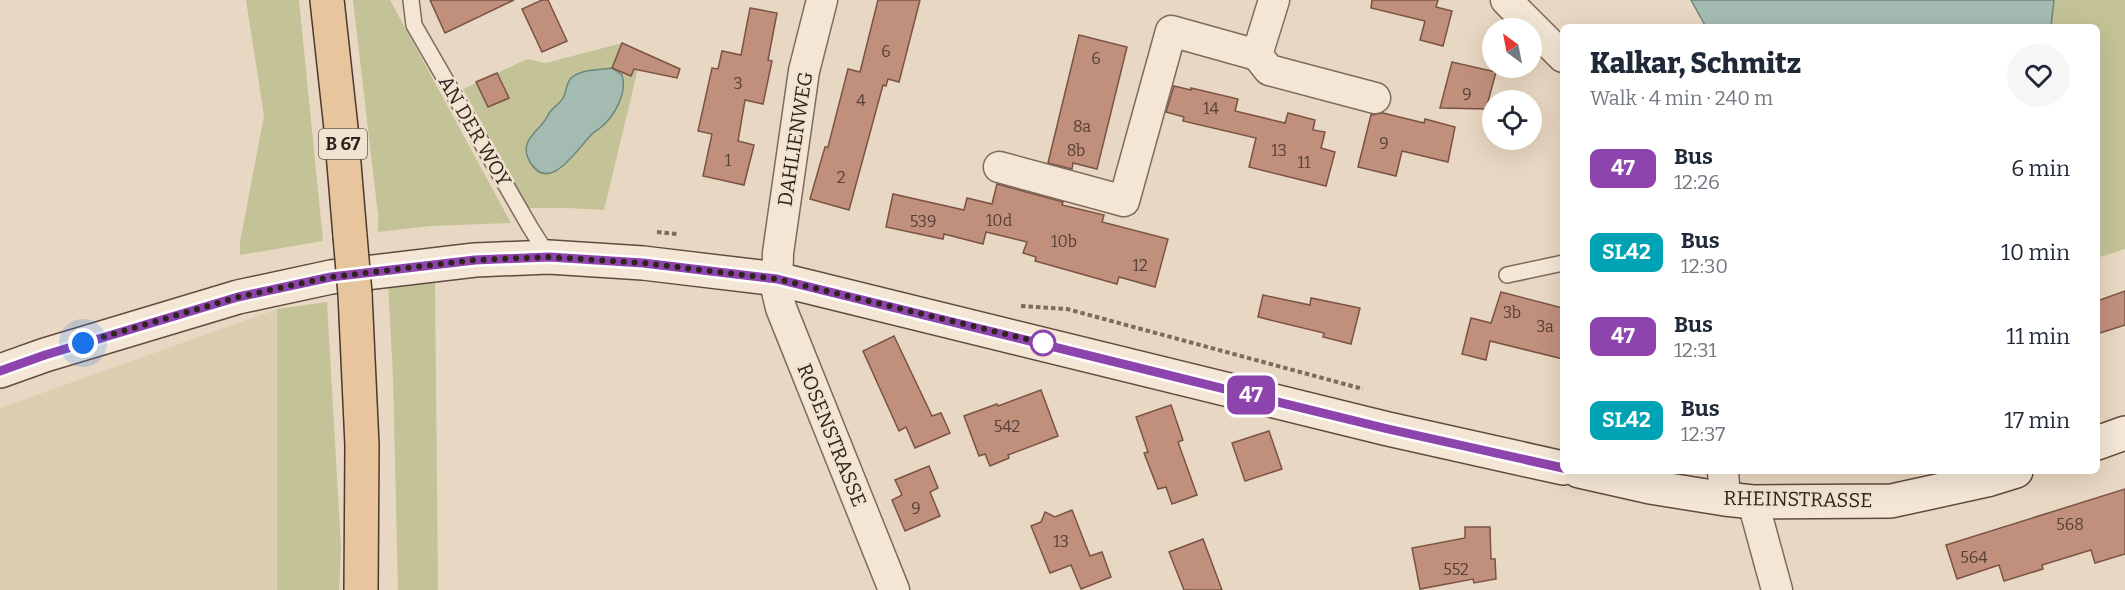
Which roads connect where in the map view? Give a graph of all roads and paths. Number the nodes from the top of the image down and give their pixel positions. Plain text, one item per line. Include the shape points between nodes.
1 (327, 0) edge
2 (411, 0) edge
3 (822, 0) edge
4 (1274, 0) edge
5 (1506, 0) edge
6 (1560, 54) edge
7 (1257, 55) junction
8 (1375, 98) dead end
9 (999, 167) dead end
10 (549, 257) junction
11 (1560, 264) edge
12 (1507, 275) dead end
13 (777, 279) junction
14 (0, 371) edge
15 (2125, 433) edge
16 (2100, 442) edge
17 (1560, 467) edge
18 (1592, 474) edge
19 (2006, 474) edge
20 (1734, 491) edge
21 (361, 590) edge
22 (894, 590) edge
23 (1777, 590) edge

1 - 21 main road, B 67, bridge via 355,294 362,445
2 - 10 lane, AN DER WOY via 414,25
3 - 13 street, DAHLIENWEG via 804,71
4 - 7 street
5 - 6 street
7 - 8 street via 1269,70
7 - 9 street via 1171,32 1124,201
10 - 13 main road via 643,263
10 - 14 main road via 475,260 331,277 238,297
11 - 12 lane
13 - 17 main road
13 - 22 street, ROSENSTRASSE via 781,308
15 - 16 main road
18 - 20 main road, RHEINSTRASSE via 1650,487
19 - 20 main road, RHEINSTRASSE via 1891,501
20 - 23 street

